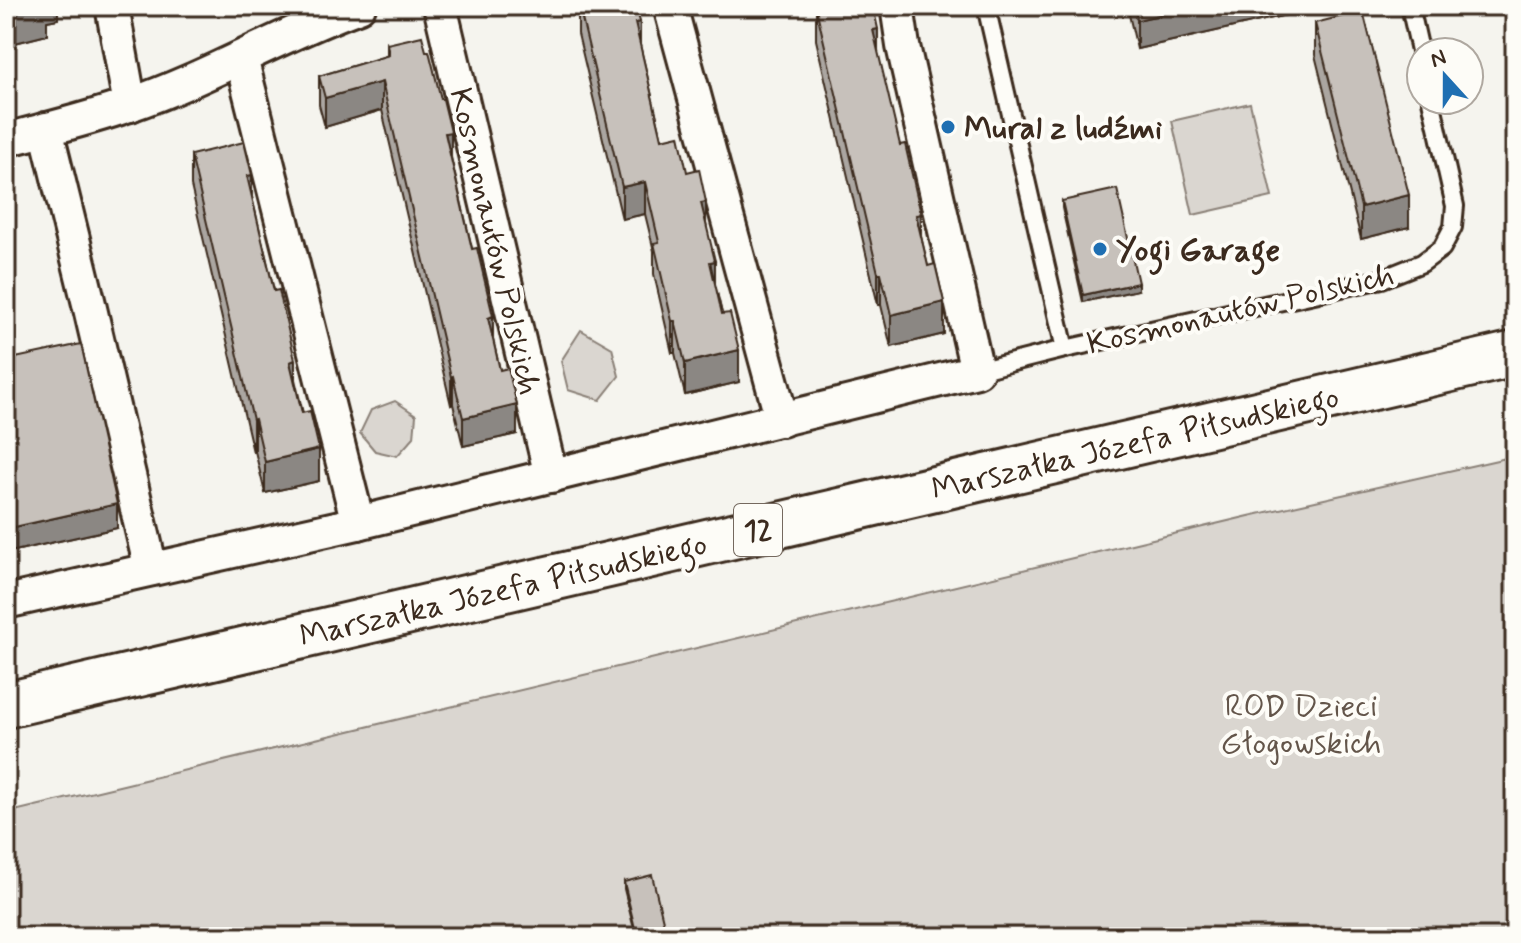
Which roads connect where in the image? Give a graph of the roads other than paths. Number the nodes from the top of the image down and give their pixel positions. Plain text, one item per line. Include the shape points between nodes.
1 (112, 6) edge
2 (359, 6) edge
3 (440, 6) edge
4 (670, 6) edge
5 (897, 6) edge
6 (986, 6) edge
7 (1410, 6) edge
8 (1417, 36) edge
9 (241, 58) junction
10 (130, 105) junction
11 (1435, 116) edge
12 (46, 129) junction
13 (6, 140) edge
14 (1065, 349) junction
15 (1515, 354) edge
16 (977, 371) junction
17 (782, 420) junction
18 (551, 476) junction
19 (358, 523) junction
20 (151, 569) junction
21 (6, 602) edge
22 (6, 705) edge

1 - 10 street
2 - 9 street
3 - 18 street, Kosmonautów Polskich
4 - 17 street
5 - 16 street
6 - 14 lane
7 - 8 lane
9 - 10 street
9 - 19 street
10 - 12 street
11 - 14 lane, Kosmonautów Polskich via 1455,206 1453,227 1442,248 1422,263 1382,279
12 - 13 street
12 - 20 street
14 - 16 lane, Kosmonautów Polskich
15 - 22 main road, Marszałka Józefa Piłsudskiego / 12
16 - 17 street, Kosmonautów Polskich
17 - 18 street, Kosmonautów Polskich
18 - 19 street, Kosmonautów Polskich
19 - 20 street, Kosmonautów Polskich
20 - 21 street, Kosmonautów Polskich

